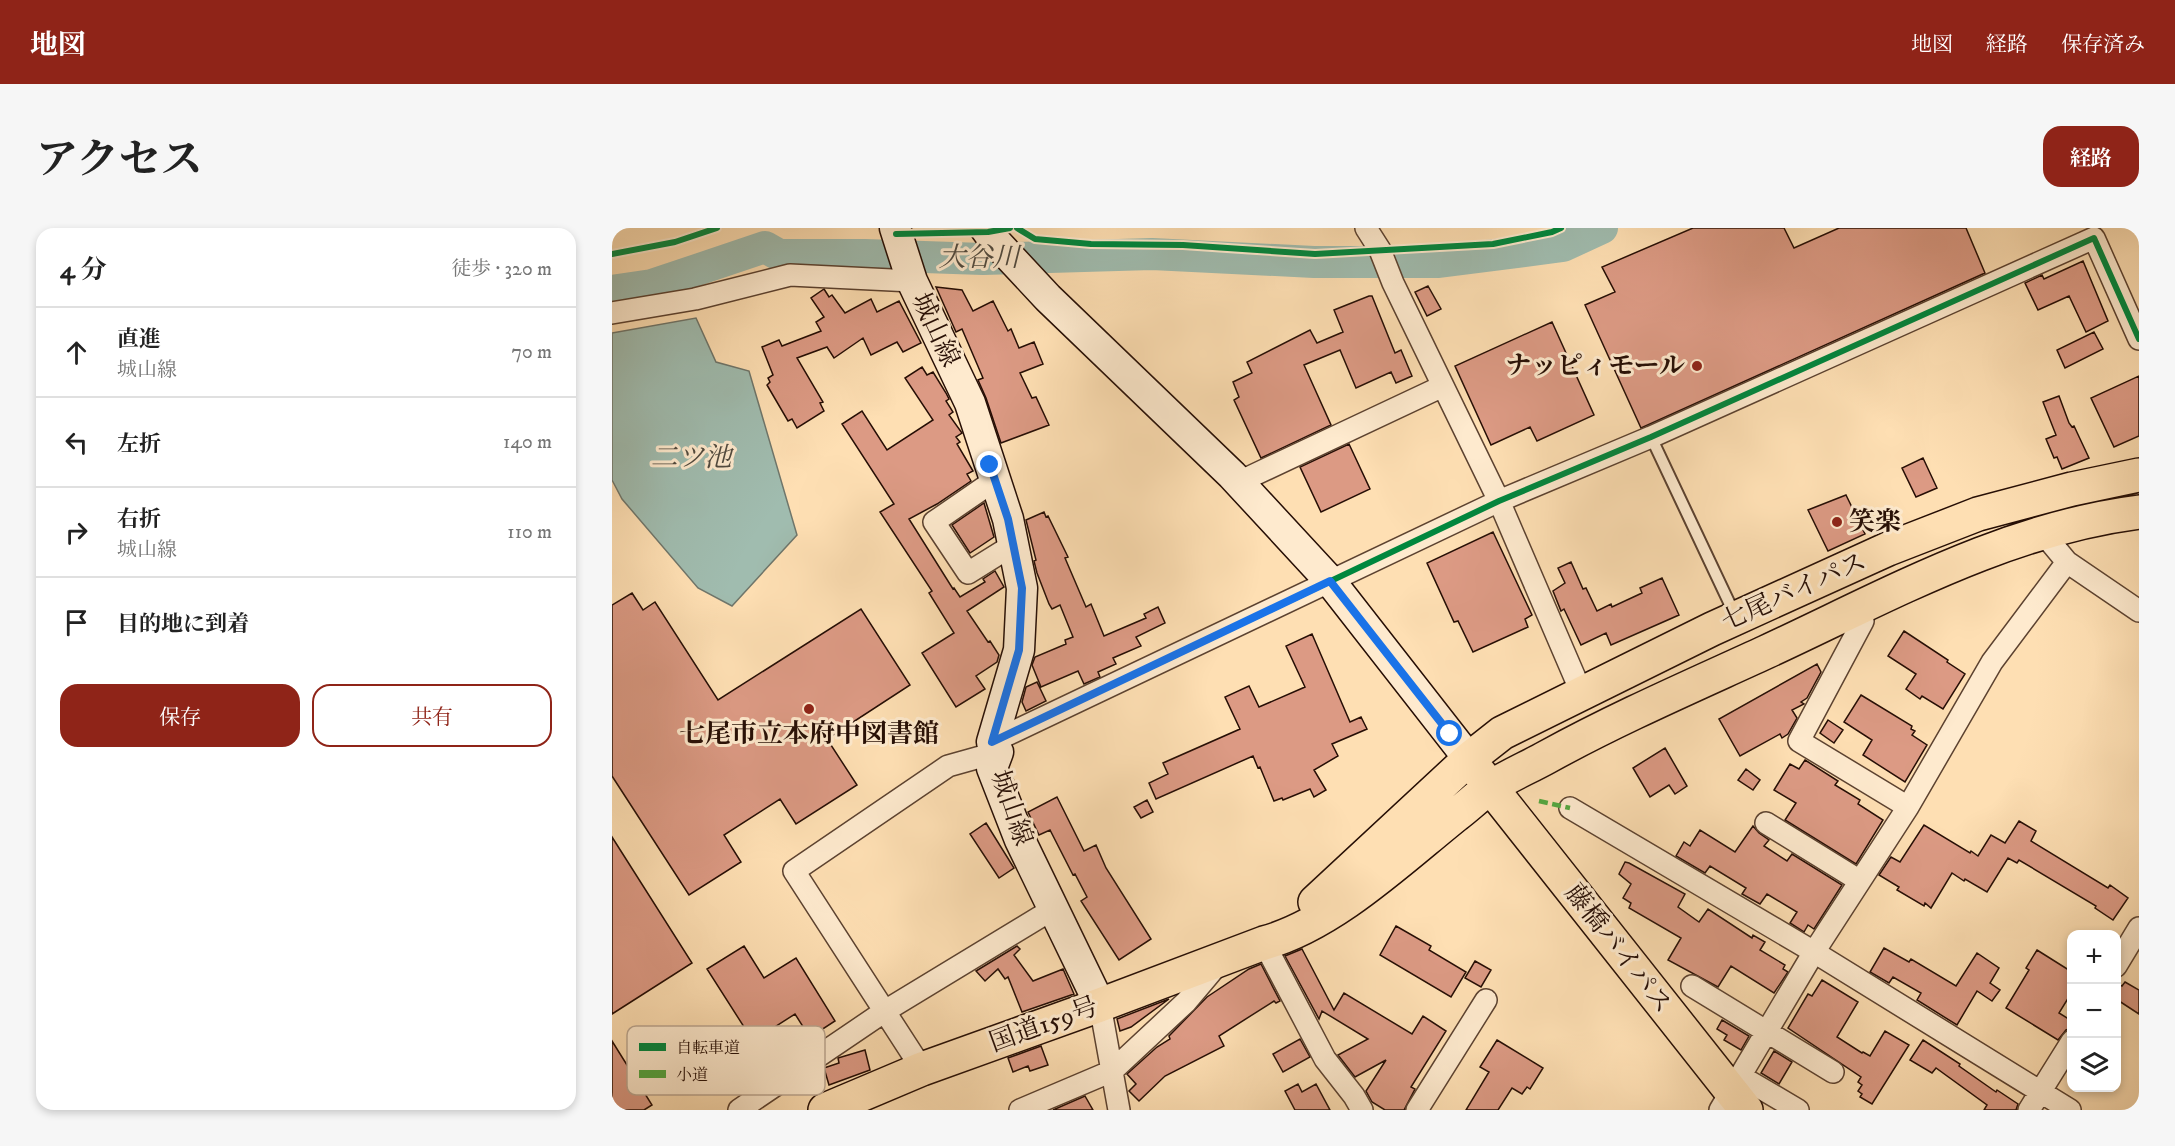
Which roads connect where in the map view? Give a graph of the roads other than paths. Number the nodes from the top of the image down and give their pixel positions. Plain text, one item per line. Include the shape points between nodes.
1 (1366, 228) edge
2 (896, 231) edge
3 (991, 236) edge
4 (910, 275) junction
5 (612, 313) edge
6 (2139, 339) edge
7 (1443, 386) junction
8 (1651, 437) junction
9 (2139, 475) edge
10 (995, 480) junction
11 (1239, 482) junction
12 (1499, 501) junction
13 (2139, 512) edge
14 (2042, 532) junction
15 (1013, 545) junction
16 (2067, 562) junction
17 (1330, 581) junction
18 (1856, 608) junction
19 (2139, 611) edge
20 (1737, 618) junction
21 (1582, 693) junction
22 (995, 747) junction
23 (1469, 759) junction
24 (1491, 787) junction
25 (1908, 807) junction
26 (1570, 808) dead end
27 (1766, 823) dead end
28 (1860, 881) junction
29 (1053, 909) junction
30 (2139, 928) edge
31 (1264, 943) junction
32 (1814, 952) junction
33 (2121, 958) edge
34 (1223, 959) junction
35 (1692, 986) dead end
36 (1485, 1000) dead end
37 (1100, 1005) junction
38 (885, 1011) junction
39 (1767, 1031) junction
40 (2067, 1049) edge
41 (825, 1052) edge
42 (922, 1069) junction
43 (1112, 1071) junction
44 (1833, 1072) dead end
45 (761, 1095) edge
46 (1734, 1097) edge
47 (2035, 1101) edge
48 (739, 1110) edge
49 (825, 1110) edge
50 (1020, 1110) edge
51 (1119, 1110) edge
52 (1362, 1110) edge
53 (1417, 1110) edge
54 (1798, 1110) edge
55 (2070, 1110) edge

1 - 7 street
2 - 4 main road, 城山線
3 - 11 main road via 1048,298
4 - 5 street via 790,275 695,299
4 - 10 main road, 城山線 via 970,403
6 - 8 street via 2094,238
7 - 11 street
7 - 12 street
8 - 12 street
8 - 20 lane
9 - 20 highway, 七尾バイパス via 1978,514 1888,549
10 - 15 main road, 城山線
10 - 15 street via 934,522 968,573
11 - 17 main road
12 - 17 street
12 - 21 street
13 - 14 highway, 七尾バイパス
14 - 16 street
14 - 18 highway, 七尾バイパス via 1908,583
15 - 22 main road, 城山線 via 1022,588 1019,650
16 - 19 street
16 - 25 street via 1992,662
17 - 22 street
17 - 23 main road
18 - 24 highway, 七尾バイパス via 1628,715
18 - 25 street via 1863,621 1799,741
20 - 21 highway, 七尾バイパス
21 - 23 highway, 七尾バイパス via 1502,733
22 - 29 main road, 城山線 via 992,768
22 - 38 street via 948,766 794,871
23 - 24 highway, 藤橋バイパス
23 - 31 highway, 国道159号 via 1310,906
24 - 31 highway, 国道159号 via 1336,910 1286,937
24 - 46 highway, 藤橋バイパス
25 - 28 street
26 - 32 street
27 - 28 street
28 - 32 street
29 - 37 main road, 城山線
29 - 38 street
30 - 33 street
31 - 34 highway, 国道159号
31 - 52 street via 1325,1059
32 - 39 street
32 - 47 street
34 - 37 highway, 国道159号
34 - 43 street via 1186,1002
35 - 39 street
36 - 53 street
37 - 42 highway, 国道159号
37 - 43 street
38 - 41 street
38 - 42 street
39 - 44 street
39 - 46 street
40 - 47 street
42 - 49 highway, 国道159号
43 - 50 street
43 - 51 street
45 - 48 street
46 - 54 street
47 - 55 street

